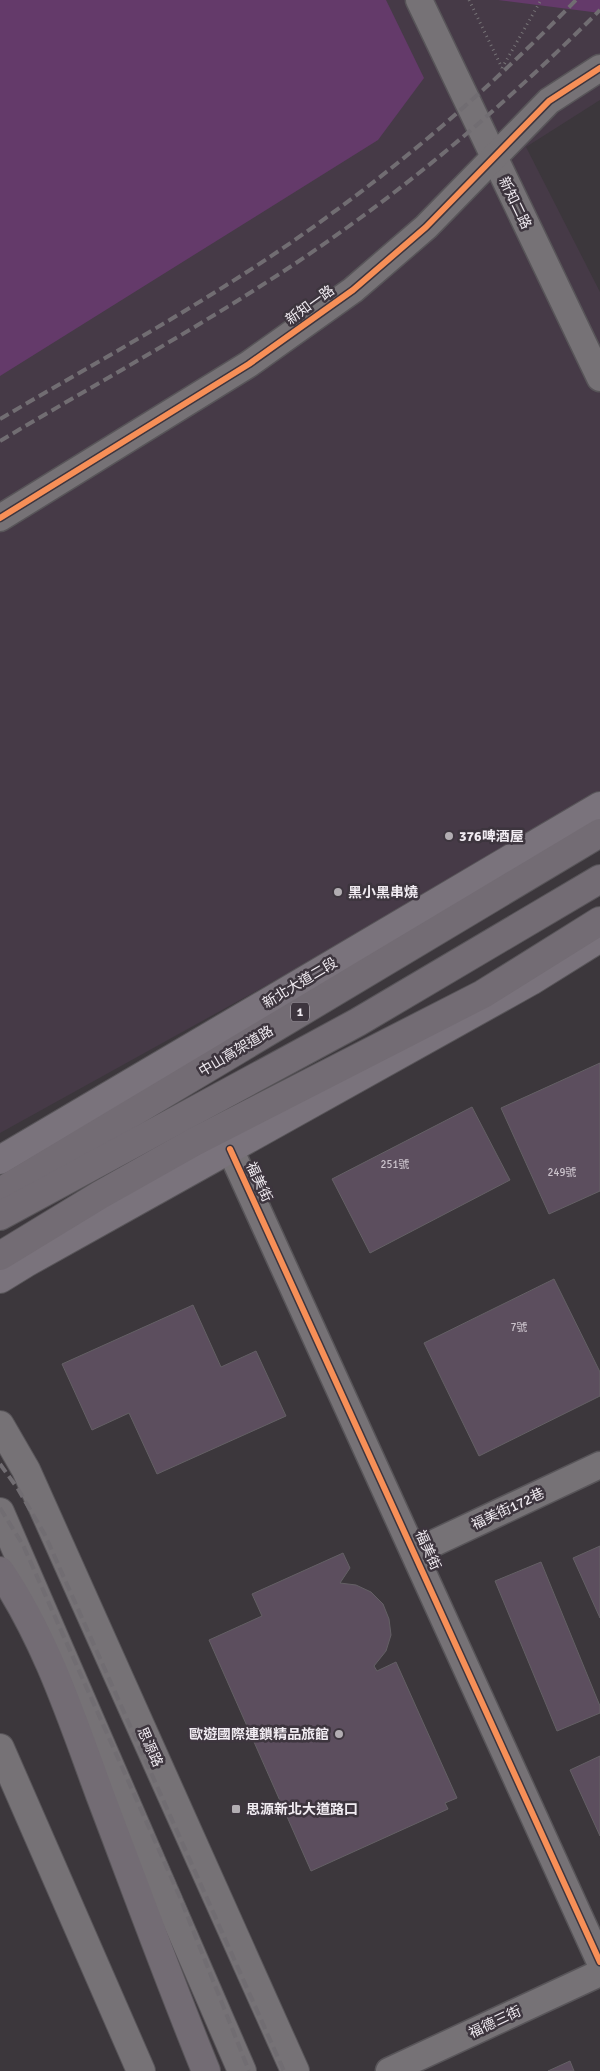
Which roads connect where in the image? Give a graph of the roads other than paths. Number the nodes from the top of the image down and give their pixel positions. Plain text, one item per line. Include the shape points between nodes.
1 (419, 0) edge
2 (600, 68) edge
3 (493, 157) junction
4 (600, 378) edge
5 (0, 518) edge
6 (600, 806) edge
7 (600, 833) edge
8 (600, 879) edge
9 (600, 921) edge
10 (600, 938) edge
11 (230, 1149) junction
12 (0, 1160) edge
13 (0, 1192) edge
14 (0, 1216) edge
15 (0, 1256) edge
16 (0, 1279) edge
17 (0, 1426) edge
18 (600, 1465) edge
19 (0, 1512) edge
20 (415, 1552) junction
21 (0, 1570) edge
22 (0, 1748) edge
23 (600, 1962) edge
24 (600, 1973) edge
25 (141, 2071) edge
26 (206, 2071) edge
27 (242, 2071) edge
28 (295, 2071) edge
29 (389, 2071) edge

1 - 3 street, 新知二路
2 - 3 street, 新知一路 via 549,101
3 - 4 street, 新知二路
3 - 5 street, 新知一路 via 426,227 353,290 249,364
6 - 12 main road, 新北大道二段 / 1
7 - 13 highway, 中山高架道路 / 1
8 - 14 highway via 358,1022
9 - 15 highway via 483,994 194,1142
10 - 11 main road via 530,982
11 - 16 main road
11 - 20 street, 福美街
17 - 28 main road, 思源路 via 26,1470
18 - 20 street, 福美街172巷
19 - 27 main road
20 - 23 street, 福美街
21 - 26 highway via 34,1631 62,1693
22 - 25 main road
24 - 29 street, 福德三街

